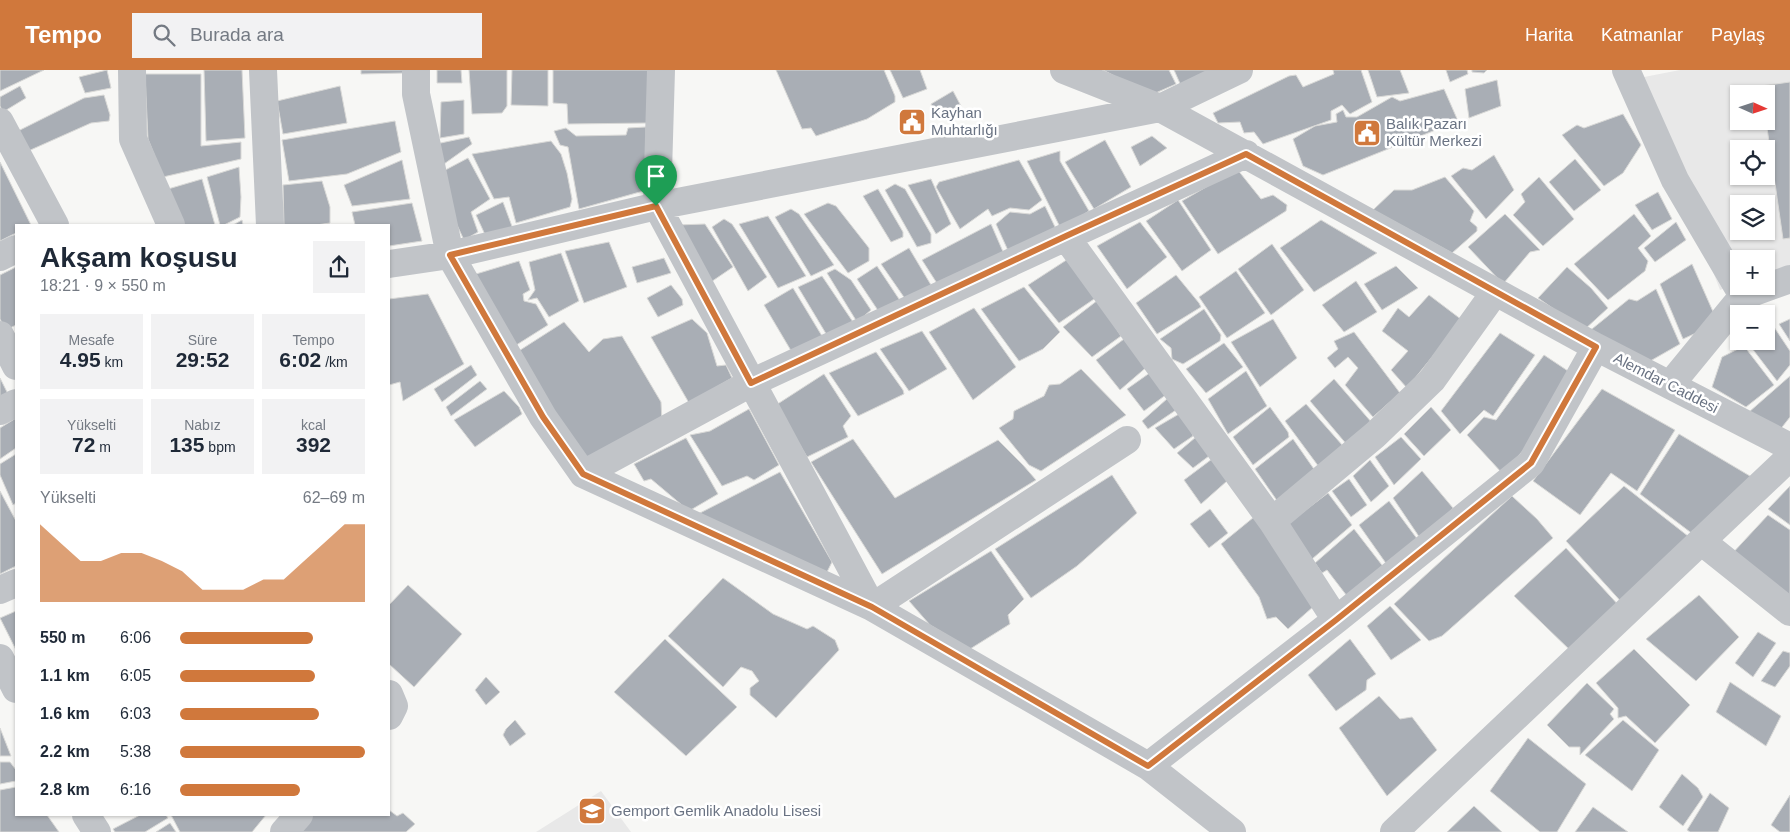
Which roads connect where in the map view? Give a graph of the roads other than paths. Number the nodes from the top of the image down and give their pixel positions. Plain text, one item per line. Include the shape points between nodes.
1 (132, 70) edge
2 (263, 70) edge
3 (416, 70) edge
4 (661, 70) edge
5 (1064, 70) edge
6 (1239, 70) edge
7 (1626, 70) edge
8 (1160, 108) junction
9 (0, 122) edge
10 (1246, 154) junction
11 (656, 206) junction
12 (53, 224) edge
13 (171, 224) edge
14 (270, 224) edge
15 (1066, 236) junction
16 (15, 250) edge
17 (450, 255) junction
18 (0, 257) edge
19 (390, 264) edge
20 (1790, 279) edge
21 (1495, 292) junction
22 (1743, 296) junction
23 (0, 336) edge
24 (1596, 347) junction
25 (15, 364) edge
26 (751, 383) junction
27 (1670, 385) junction
28 (15, 404) edge
29 (0, 411) edge
30 (1127, 440) dead end
31 (1790, 447) edge
32 (1790, 457) edge
33 (583, 474) junction
34 (1272, 521) junction
35 (1701, 541) junction
36 (15, 583) edge
37 (0, 590) edge
38 (872, 607) junction
39 (1790, 612) edge
40 (1336, 620) junction
41 (0, 658) edge
42 (15, 687) edge
43 (390, 696) edge
44 (390, 714) edge
45 (1148, 766) junction
46 (87, 816) edge
47 (298, 816) edge
48 (97, 832) edge
49 (284, 832) edge
50 (1232, 832) edge
51 (1394, 832) edge

1 - 13 street via 133,140
2 - 14 street
3 - 17 street via 416,94
4 - 11 street
5 - 8 street, Alemdar Caddesi
6 - 8 street
7 - 22 street via 1675,180
8 - 10 street, Alemdar Caddesi
8 - 11 street
9 - 12 street
10 - 15 street
10 - 21 street, Alemdar Caddesi
11 - 17 street
11 - 26 street
15 - 26 street
15 - 34 street
16 - 18 street
17 - 19 street
17 - 33 street via 543,417
20 - 22 street
21 - 24 street, Alemdar Caddesi
21 - 34 street via 1432,380 1374,435
22 - 27 street
23 - 25 street
24 - 27 street, Alemdar Caddesi
24 - 40 street via 1531,463
26 - 33 street
26 - 38 street
27 - 31 street, Alemdar Caddesi
28 - 29 street
30 - 38 street
32 - 35 street
33 - 38 street
34 - 40 street
35 - 39 street
35 - 51 street
36 - 37 street
38 - 45 street
40 - 45 street
41 - 42 street
43 - 44 street via 394,706
45 - 50 street
46 - 48 street
47 - 49 street

